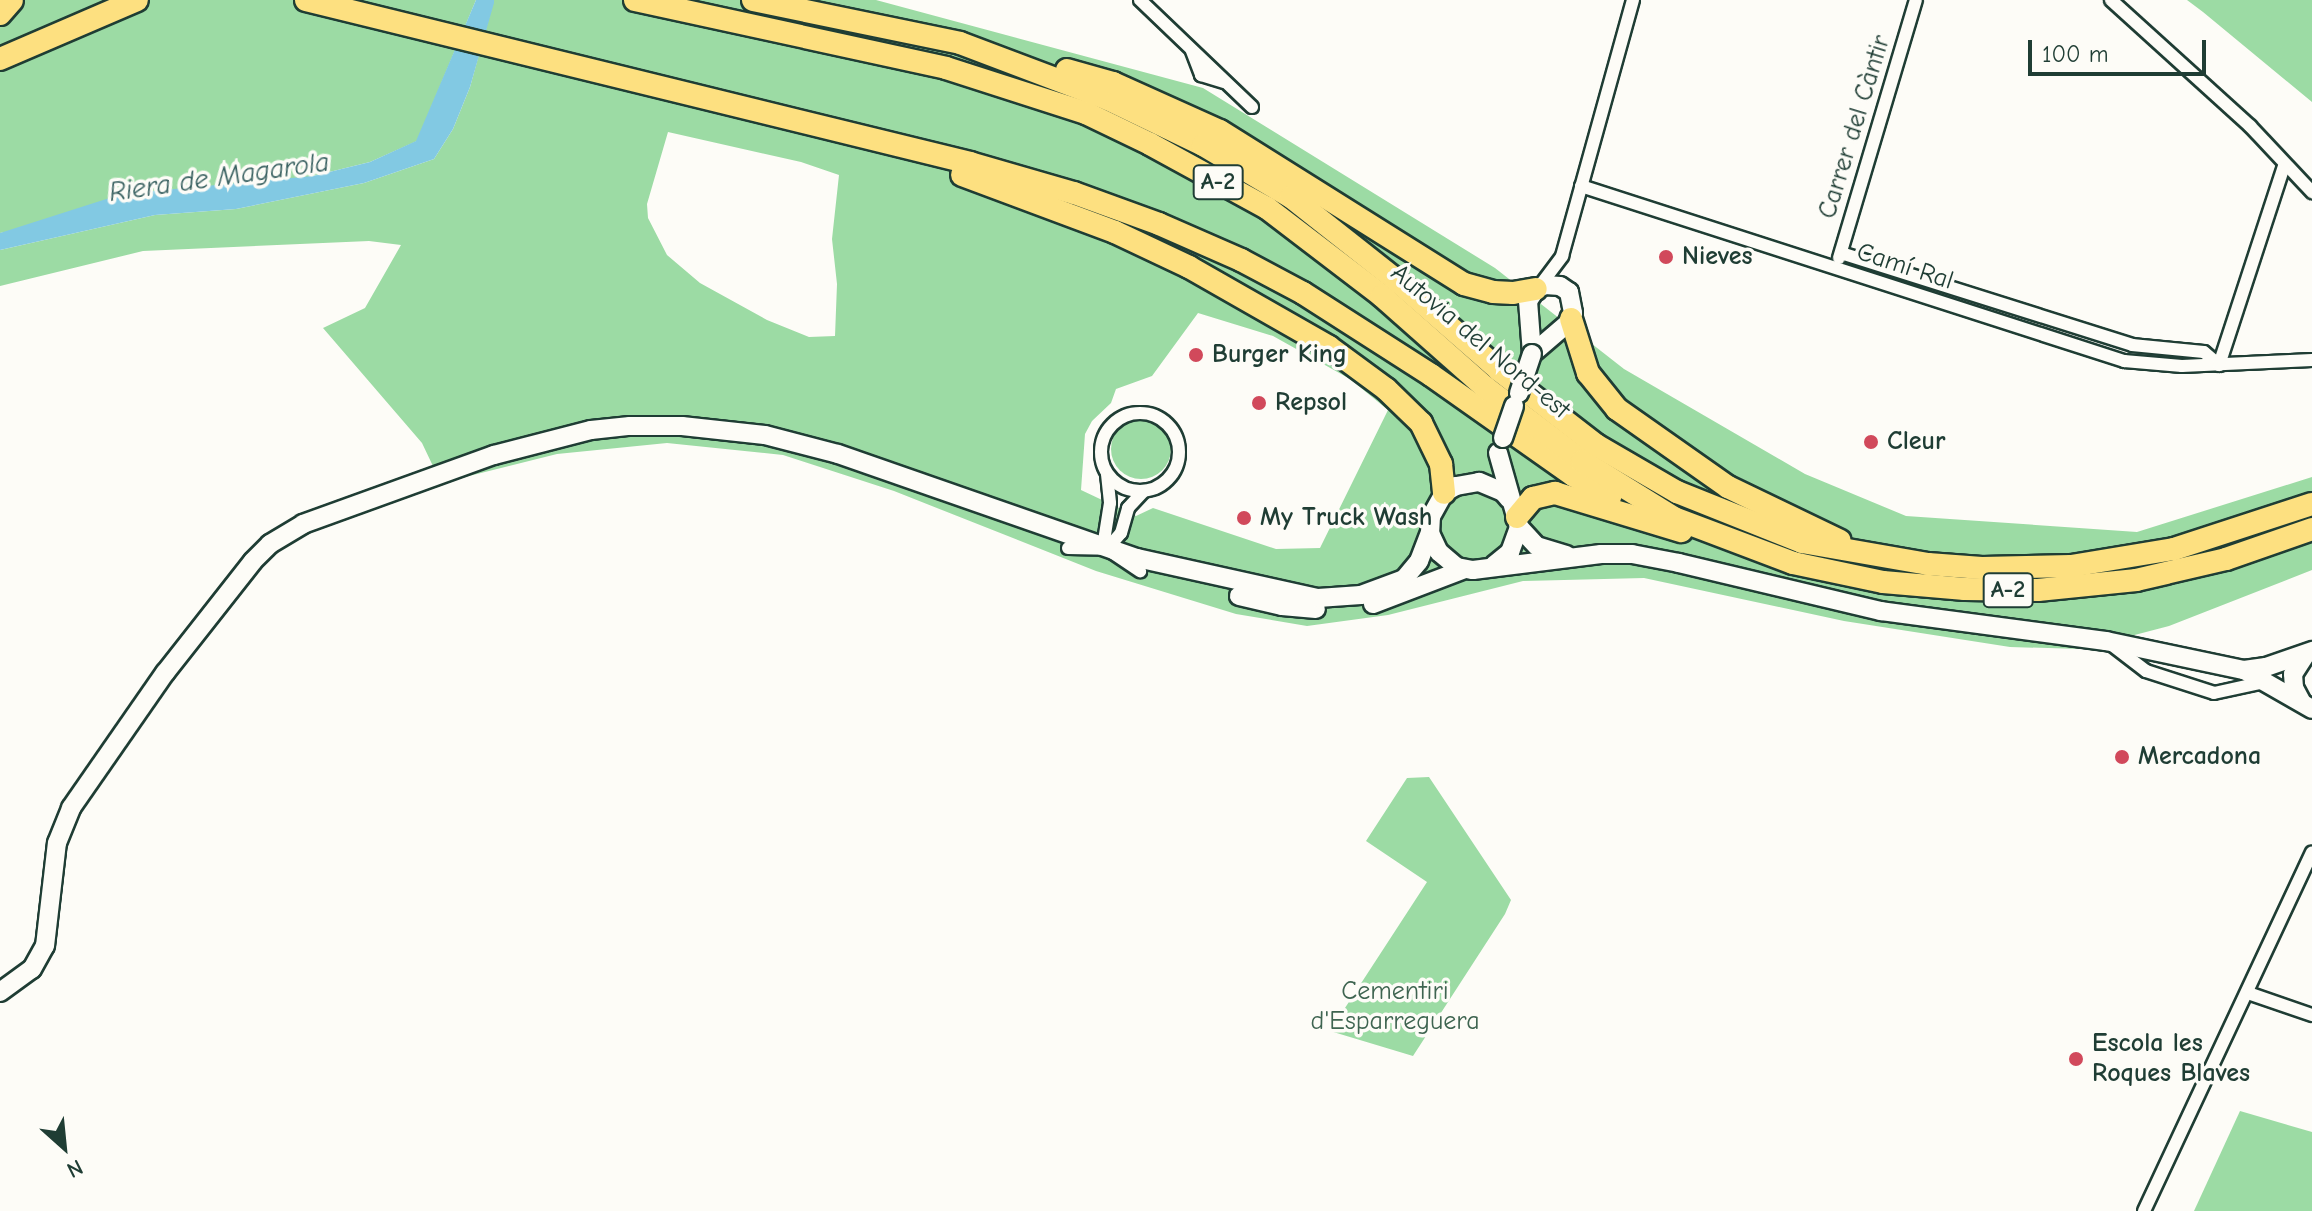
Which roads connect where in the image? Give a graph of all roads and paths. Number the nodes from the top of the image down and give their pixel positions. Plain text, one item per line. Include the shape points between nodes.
1 (5, 0) edge
2 (12, 0) edge
3 (137, 0) edge
4 (306, 0) edge
5 (635, 0) edge
6 (753, 0) edge
7 (1140, 0) edge
8 (1633, 0) edge
9 (1916, 0) edge
10 (2111, 0) edge
11 (0, 4) edge
12 (0, 14) edge
13 (960, 43) junction
14 (0, 59) edge
15 (708, 101) junction
16 (1252, 107) dead end
17 (2284, 166) junction
18 (1581, 186) junction
19 (2312, 192) edge
20 (1841, 253) junction
21 (1562, 256) junction
22 (1836, 267) junction
23 (1538, 288) junction
24 (1566, 290) junction
25 (1529, 317) junction
26 (1564, 325) junction
27 (1532, 354) junction
28 (2312, 360) edge
29 (2219, 365) junction
30 (1501, 445) junction
31 (1107, 474) junction
32 (1469, 482) junction
33 (1144, 491) junction
34 (1444, 493) junction
35 (2312, 504) edge
36 (1515, 514) junction
37 (1674, 518) junction
38 (1104, 526) junction
39 (2312, 529) edge
40 (1704, 532) junction
41 (1121, 533) junction
42 (1430, 533) junction
43 (1072, 542) junction
44 (1107, 549) junction
45 (1850, 549) junction
46 (1573, 556) junction
47 (1138, 565) junction
48 (1493, 566) junction
49 (1465, 569) junction
50 (2106, 641) junction
51 (2309, 652) edge
52 (2244, 670) junction
53 (2265, 682) junction
54 (2306, 705) edge
55 (2312, 852) edge
56 (0, 992) edge
57 (2248, 993) junction
58 (2312, 1015) edge
59 (2144, 1211) edge

1 - 11 highway
2 - 12 highway
3 - 14 highway
4 - 15 highway
5 - 37 highway, Autovia del Nord-est / A-2 via 946,68 1086,113 1150,144 1267,208 1382,296 1546,434
6 - 13 highway, Autovia del Nord-est / A-2
7 - 16 street
8 - 18 street
9 - 20 street, Carrer del Càntir
10 - 17 street via 2250,126
13 - 23 highway via 1113,83 1220,131 1464,284 1493,292
13 - 45 highway, Autovia del Nord-est / A-2 via 1121,105 1291,197 1499,370 1640,472 1715,509 1802,542
15 - 34 highway via 1032,199 1115,232 1270,310 1386,389 1421,423 1436,447
15 - 37 highway via 970,163 1159,224 1303,293 1573,475 1618,500
17 - 19 street
17 - 29 street
18 - 21 street
18 - 22 street, Camí Ral
20 - 22 street, Carrer del Càntir
20 - 29 street, Camí Ral via 2132,345 2204,352
21 - 23 street
21 - 24 street
22 - 29 street, Camí Ral via 2124,361
23 - 24 main road via 1555,284
23 - 25 main road via 1528,301
24 - 26 main road via 1573,302
25 - 26 main road via 1539,328
25 - 27 main road
26 - 27 main road
26 - 45 highway via 1588,373 1617,409 1728,487
27 - 30 main road, bridge
28 - 29 street, Camí Ral
30 - 32 main road
30 - 36 main road
31 - 33 street via 1123,487
31 - 33 street via 1100,451 1116,421 1138,413 1160,418 1177,441 1176,465 1162,484
31 - 38 street via 1110,503
32 - 34 main road
32 - 36 main road via 1487,484
33 - 41 street via 1123,517
34 - 42 main road via 1431,516
35 - 45 highway, Autovia del Nord-est / A-2 via 2174,549 2071,566 1955,566
36 - 40 highway via 1533,498 1555,493 1675,530
36 - 46 main road via 1537,546
36 - 48 main road via 1510,552
37 - 40 highway, Autovia del Nord-est / A-2
38 - 43 street
38 - 44 street
39 - 40 highway, Autovia del Nord-est / A-2 via 2226,559 2136,580 2002,590 1883,582 1793,563
41 - 44 street
41 - 47 street
42 - 47 main road via 1419,561 1404,579 1381,590 1332,598
42 - 49 main road via 1447,561
43 - 44 main road
43 - 47 main road
43 - 56 main road via 838,454 765,435 682,426 620,427 544,440 290,530 261,553 224,597 84,788 57,843 48,928 39,960
44 - 47 main road
46 - 48 main road
46 - 50 main road via 1632,554 1881,611
47 - 49 main road via 1307,609 1370,605
48 - 49 main road
50 - 52 main road
50 - 53 street via 2146,671 2214,693
51 - 52 main road
51 - 54 main road via 2293,674 2294,688
52 - 53 main road
53 - 54 main road
55 - 57 street
57 - 58 street
57 - 59 street

